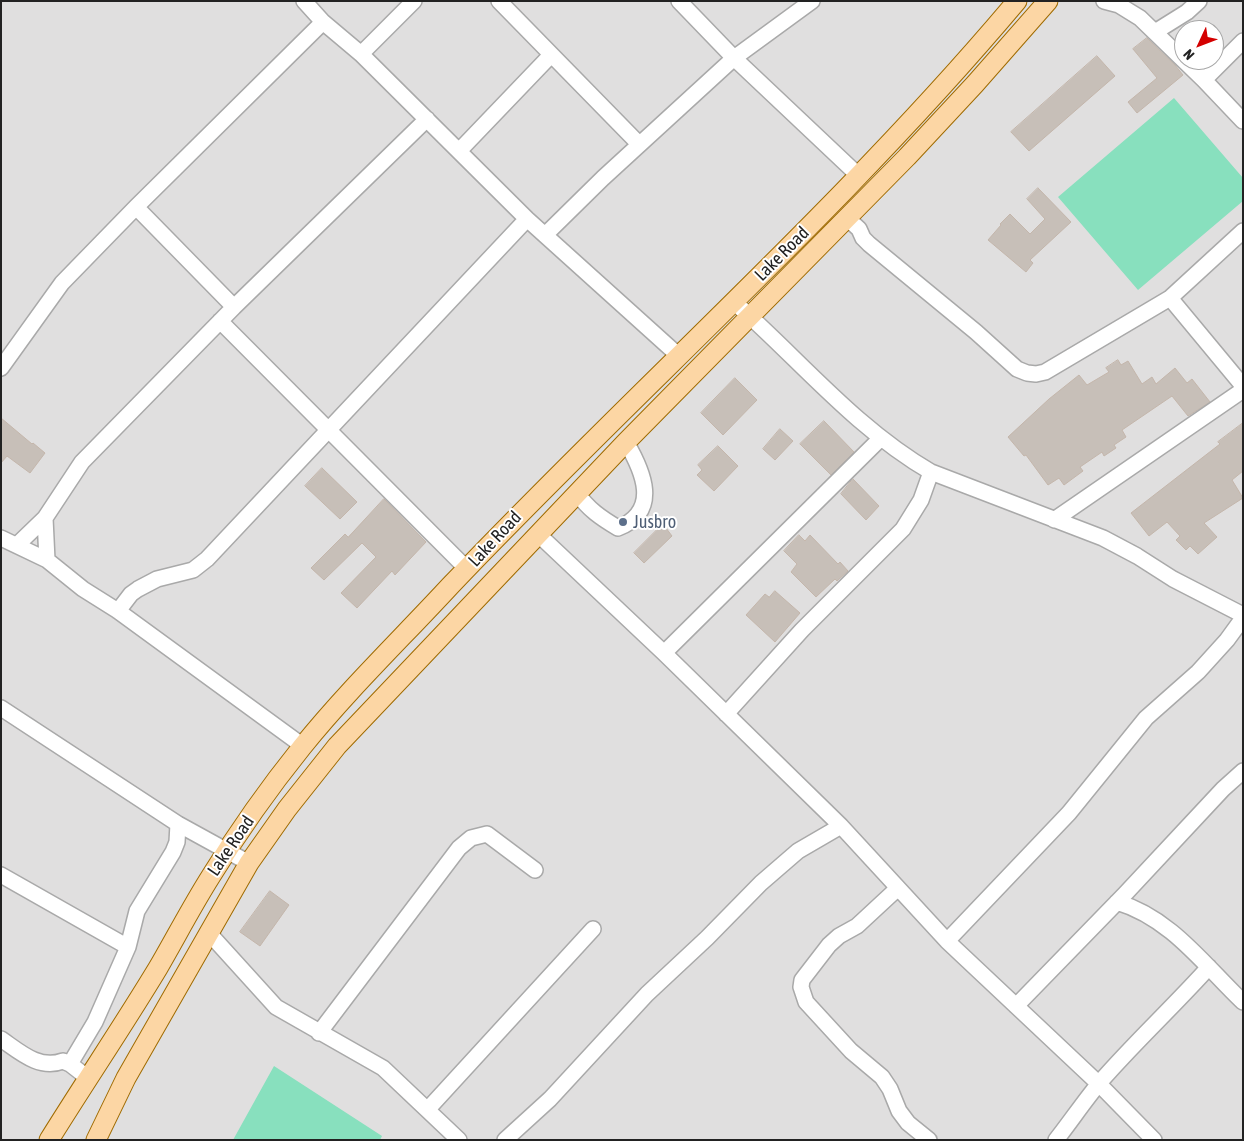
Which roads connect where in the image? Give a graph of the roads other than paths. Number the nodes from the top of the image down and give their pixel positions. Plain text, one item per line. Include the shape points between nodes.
1 (304, 1) edge
2 (414, 1) edge
3 (499, 1) edge
4 (679, 1) edge
5 (812, 1) edge
6 (1017, 1) edge
7 (1048, 1) edge
8 (1104, 1) edge
9 (1199, 1) edge
10 (323, 22) junction
11 (1155, 32) junction
12 (1243, 41) edge
13 (361, 54) junction
14 (551, 54) junction
15 (734, 58) junction
16 (1204, 80) junction
17 (427, 120) junction
18 (1243, 121) edge
19 (639, 144) junction
20 (459, 152) junction
21 (859, 176) junction
22 (136, 207) junction
23 (847, 218) junction
24 (527, 219) junction
25 (1243, 231) edge
26 (545, 236) junction
27 (1170, 298) junction
28 (734, 302) junction
29 (234, 307) junction
30 (750, 316) junction
31 (220, 321) junction
32 (679, 356) junction
33 (1, 368) edge
34 (1243, 386) edge
35 (1243, 390) edge
36 (329, 429) junction
37 (881, 438) junction
38 (626, 442) junction
39 (931, 472) junction
40 (577, 493) junction
41 (45, 518) junction
42 (1054, 520) junction
43 (539, 534) junction
44 (1, 538) edge
45 (17, 545) junction
46 (47, 560) junction
47 (467, 569) junction
48 (118, 611) junction
49 (1243, 617) edge
50 (664, 653) junction
51 (1, 708) edge
52 (726, 714) junction
53 (303, 746) junction
54 (1242, 775) edge
55 (178, 824) junction
56 (841, 826) junction
57 (228, 850) junction
58 (249, 864) junction
59 (535, 870) dead end
60 (3, 881) edge
61 (898, 888) junction
62 (1117, 902) junction
63 (593, 930) dead end
64 (208, 932) junction
65 (947, 941) junction
66 (128, 947) junction
67 (1209, 967) junction
68 (1243, 1002) edge
69 (1016, 1006) junction
70 (319, 1033) junction
71 (1, 1039) edge
72 (70, 1064) junction
73 (88, 1078) junction
74 (1099, 1084) junction
75 (428, 1109) junction
76 (49, 1140) edge
77 (96, 1140) edge
78 (459, 1140) edge
79 (506, 1140) edge
80 (929, 1140) edge
81 (1056, 1140) edge
82 (1154, 1140) edge

1 - 10 street
2 - 13 street
3 - 14 street
4 - 15 street
5 - 15 street
6 - 21 main road, Lake Road
7 - 23 main road, Lake Road via 975,84
8 - 11 street via 1119,5
9 - 11 street
10 - 13 street
10 - 22 street
11 - 16 street
12 - 16 street
13 - 17 street
14 - 19 street
14 - 20 street
15 - 19 street
15 - 21 street
16 - 18 street
17 - 20 street
17 - 29 street
19 - 26 street
20 - 24 street
21 - 28 main road, Lake Road
22 - 29 street
22 - 33 street via 62,283
23 - 27 street via 869,244 1017,369 1027,373 1044,372
23 - 30 main road, Lake Road
24 - 26 street
24 - 36 street
25 - 27 street
26 - 32 street
27 - 34 street
28 - 30 street
28 - 32 main road, Lake Road
29 - 31 street
30 - 37 street
30 - 38 main road, Lake Road
31 - 36 street
31 - 41 street via 82,462
32 - 47 main road, Lake Road
35 - 42 street
36 - 47 street
36 - 48 street via 207,559 193,570 157,579 138,589
37 - 39 street
37 - 50 street
38 - 40 main road, Lake Road
38 - 40 street via 641,469 644,483 643,506 634,517 618,528 588,508
39 - 42 street
39 - 52 street via 921,500 903,529 802,630
40 - 43 main road, Lake Road
41 - 45 street
41 - 46 street
42 - 49 street via 1103,538
43 - 50 street
43 - 58 main road, Lake Road via 337,746
44 - 45 street
45 - 46 street
46 - 48 street via 83,589
47 - 53 main road, Lake Road
48 - 53 street
49 - 65 street via 1198,672 1146,718 1069,812
50 - 52 street
51 - 55 street
52 - 56 street
53 - 57 main road, Lake Road
54 - 62 street via 1223,789
55 - 57 street
55 - 66 street via 173,852 138,911
56 - 61 street
56 - 79 street via 798,851 761,883 647,994 550,1099
57 - 58 street
57 - 73 main road, Lake Road
58 - 64 main road, Lake Road
59 - 70 street via 488,834 471,838 459,848
60 - 66 street
61 - 65 street
61 - 80 street via 858,926 829,945 802,980 801,987 806,1002 851,1051 882,1077 899,1111
62 - 67 street via 1148,914
62 - 69 street
63 - 75 street
64 - 70 street via 276,1008
64 - 77 main road, Lake Road via 126,1078
65 - 69 street
66 - 72 street via 95,1022
67 - 68 street
67 - 74 street
69 - 74 street
70 - 75 street via 382,1068
71 - 72 street via 41,1064 63,1061
72 - 73 street
73 - 76 main road, Lake Road
74 - 81 street
74 - 82 street
75 - 78 street

